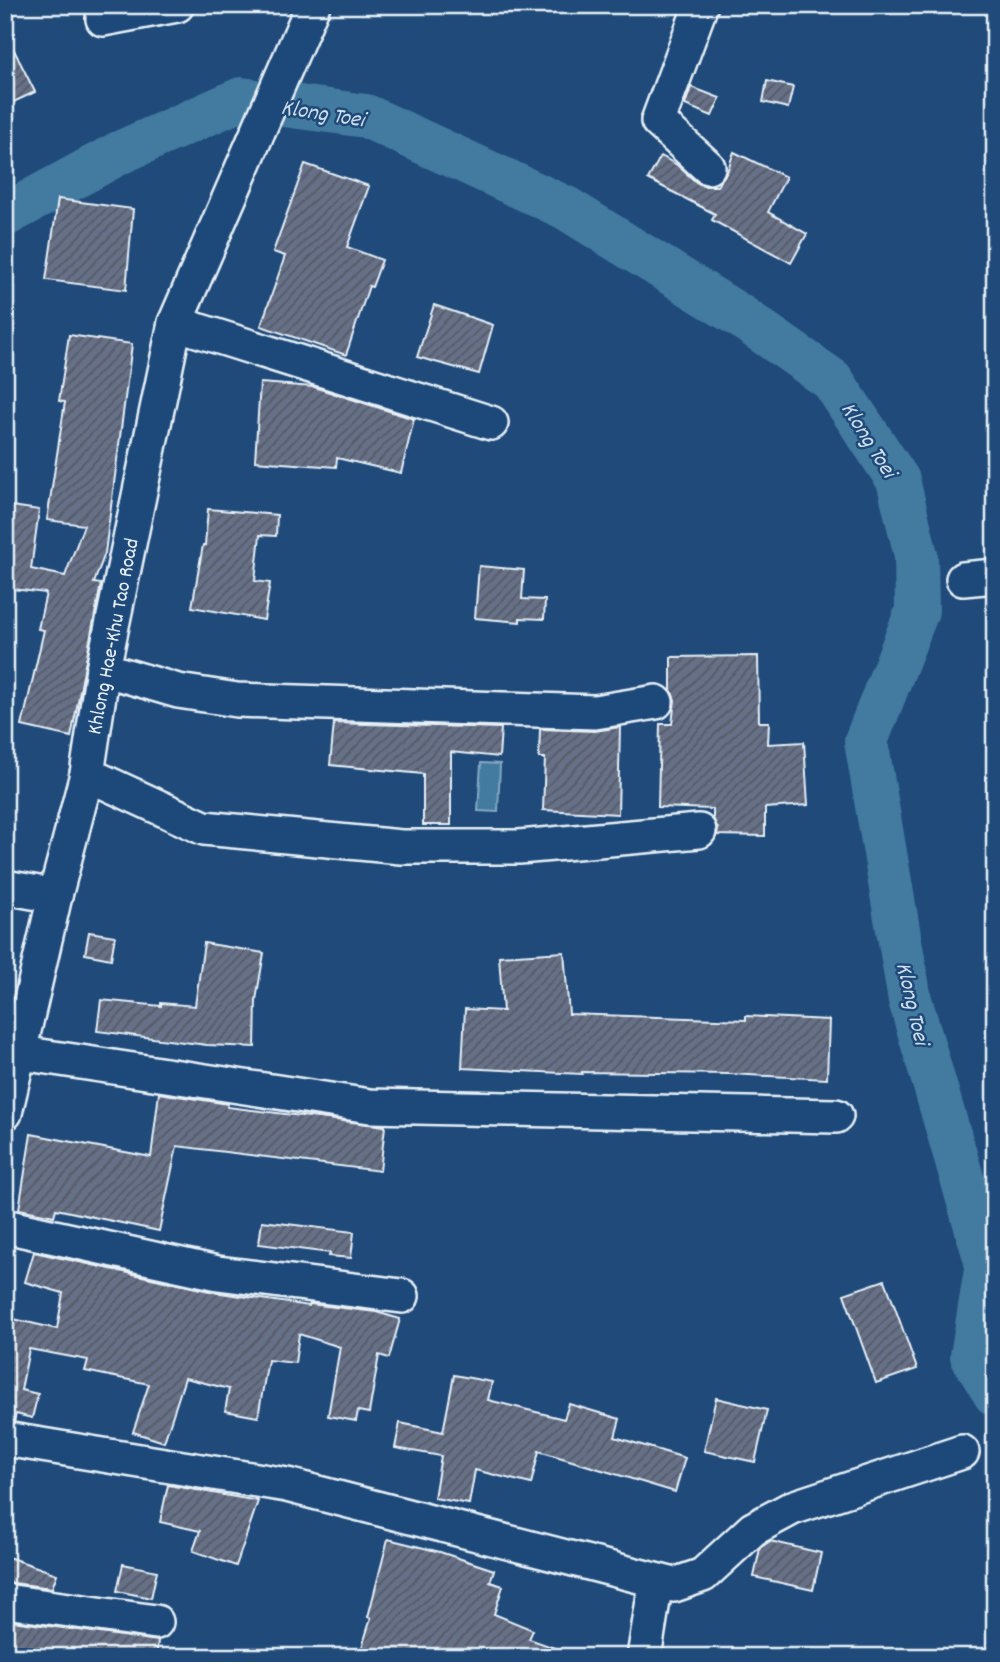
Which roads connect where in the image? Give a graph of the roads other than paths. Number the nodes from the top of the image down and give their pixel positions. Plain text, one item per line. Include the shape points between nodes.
1 (177, 5) edge
2 (313, 5) edge
3 (701, 5) edge
4 (103, 19) dead end
5 (708, 167) dead end
6 (175, 323) junction
7 (491, 423) dead end
8 (103, 669) junction
9 (656, 702) dead end
10 (87, 774) junction
11 (699, 831) dead end
12 (5, 887) edge
13 (55, 896) junction
14 (21, 1053) junction
15 (5, 1114) edge
16 (836, 1116) dead end
17 (5, 1226) edge
18 (402, 1296) dead end
19 (5, 1439) edge
20 (962, 1452) dead end
21 (656, 1583) junction
22 (5, 1601) edge
23 (156, 1622) dead end
24 (644, 1657) edge

1 - 4 street
2 - 6 street, Khlong Hae-Khu Tao Road
3 - 5 street via 658,121
6 - 7 street
6 - 8 street, Khlong Hae-Khu Tao Road
8 - 9 street via 178,691 237,700 595,712
8 - 10 street, Khlong Hae-Khu Tao Road
10 - 11 street via 204,828 401,847 519,847
10 - 13 street, Khlong Hae-Khu Tao Road
12 - 13 street
13 - 14 street, Khlong Hae-Khu Tao Road
14 - 15 street, Khlong Hae-Khu Tao Road
14 - 16 street via 370,1106
17 - 18 street via 218,1273
19 - 21 street via 287,1485
20 - 21 street via 792,1508 753,1529 703,1575 674,1585
21 - 24 street
22 - 23 street

